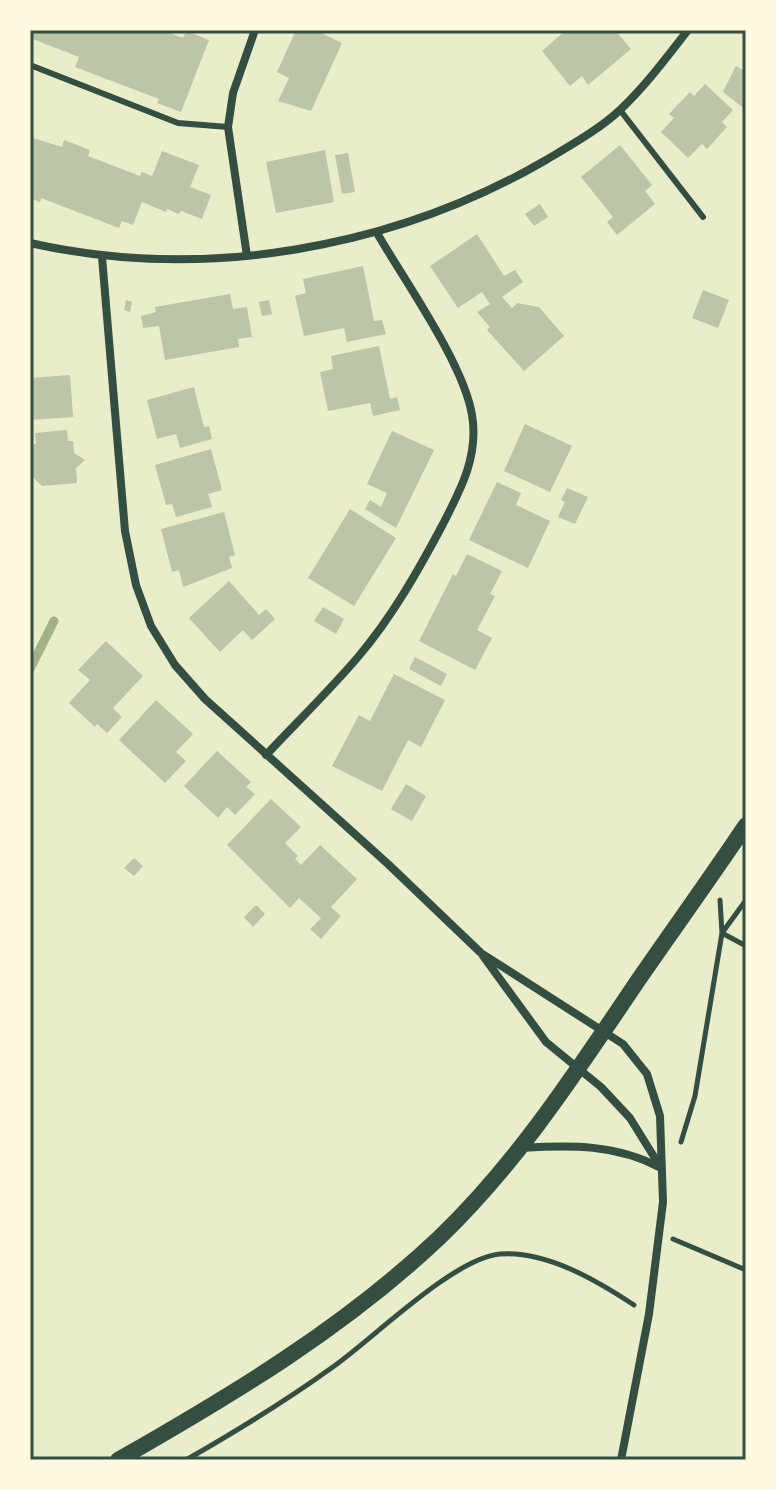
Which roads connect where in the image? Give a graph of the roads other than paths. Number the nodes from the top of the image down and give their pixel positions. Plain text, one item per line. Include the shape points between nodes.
1 (255, 30) edge
2 (688, 30) edge
3 (30, 65) edge
4 (620, 110) junction
5 (228, 127) junction
6 (703, 217) dead end
7 (377, 233) junction
8 (30, 243) edge
9 (247, 256) junction
10 (102, 257) junction
11 (266, 755) junction
12 (746, 825) edge
13 (481, 953) junction
14 (605, 1030) junction
15 (578, 1069) junction
16 (520, 1148) junction
17 (661, 1168) junction
18 (118, 1460) edge
19 (621, 1460) edge

1 - 5 street via 233,93
2 - 4 street
3 - 5 lane via 178,123
4 - 6 lane
4 - 7 street via 518,176
5 - 9 street
7 - 9 street
7 - 11 street via 462,383 472,412 473,454 448,514 387,619
8 - 10 street
9 - 10 street
10 - 11 street via 125,531 136,585 151,626 175,665
11 - 13 street
12 - 14 main road
13 - 14 street
13 - 15 street via 534,1028
14 - 15 main road
14 - 17 street via 637,1060 654,1092 663,1138
15 - 16 main road
15 - 17 street via 630,1118
16 - 17 street via 597,1147
16 - 18 main road via 442,1234 358,1308 287,1359
17 - 19 street via 663,1202 649,1314

